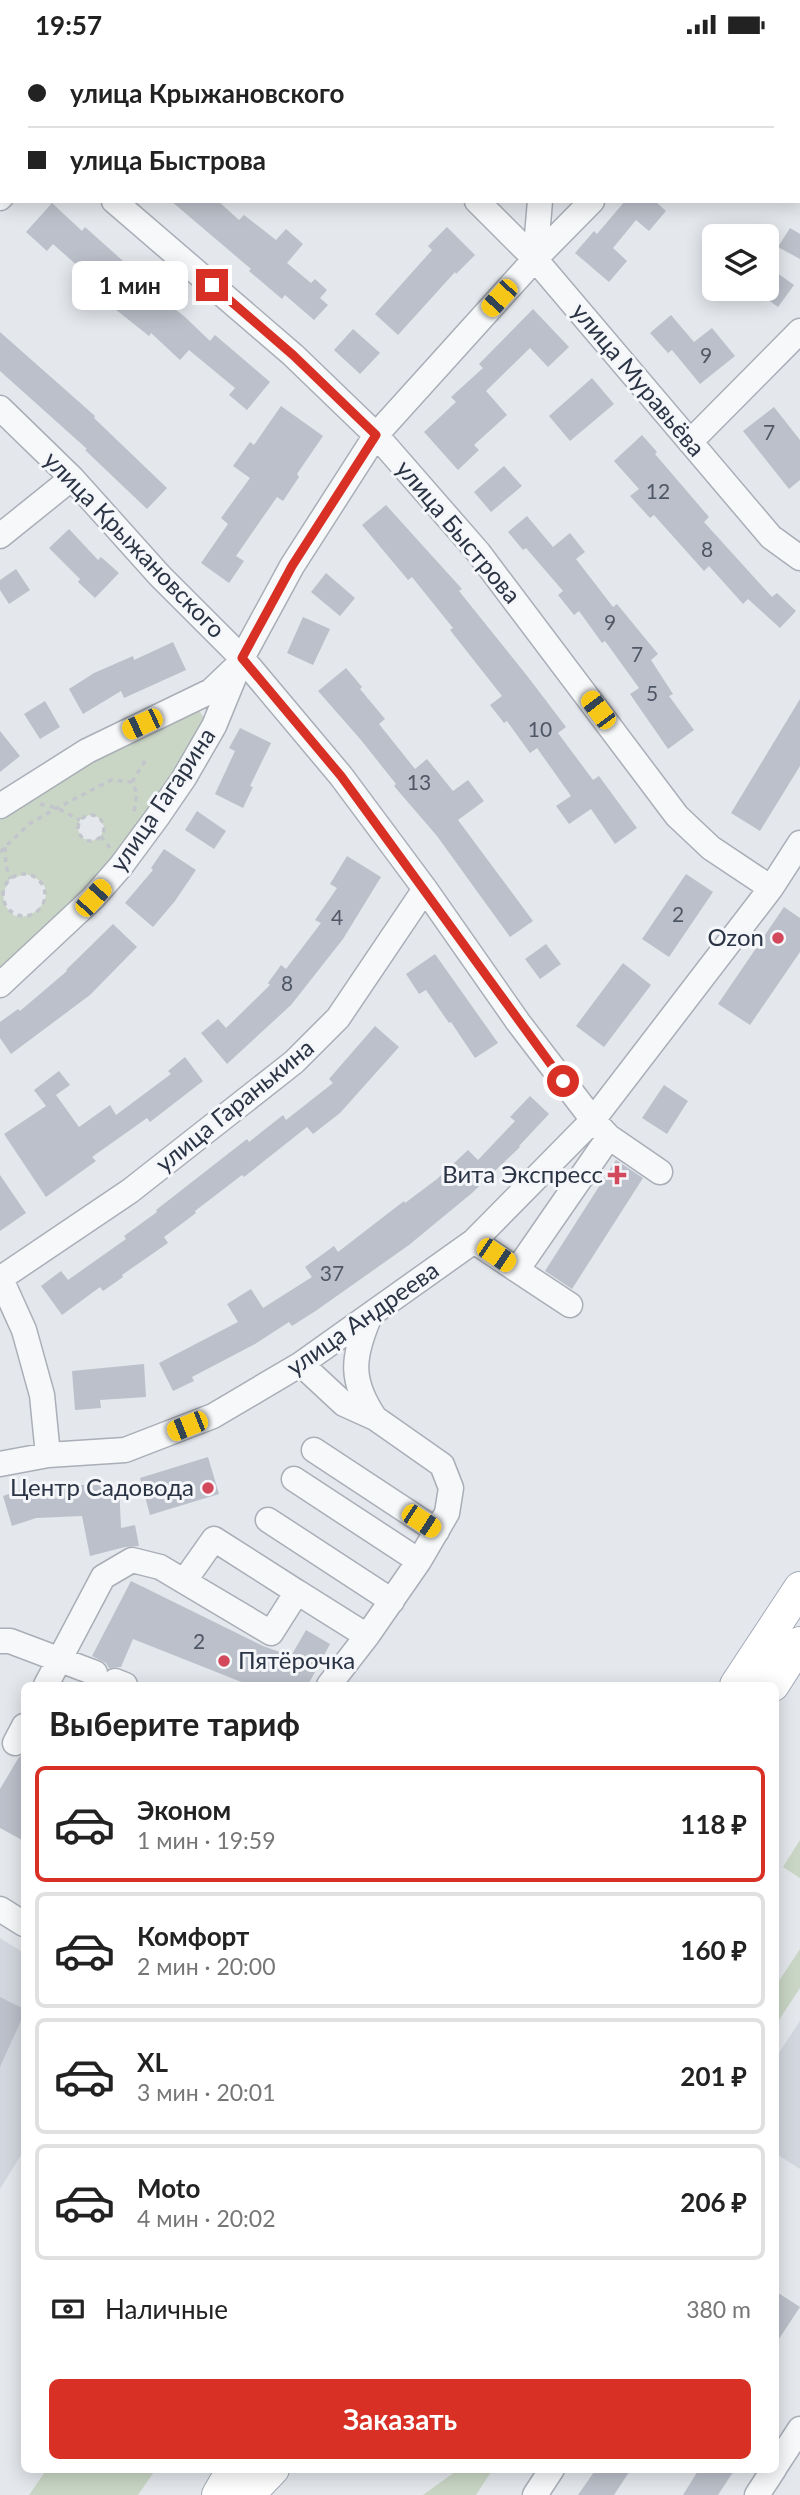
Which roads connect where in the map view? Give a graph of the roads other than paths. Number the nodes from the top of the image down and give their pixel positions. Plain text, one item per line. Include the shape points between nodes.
1 (116, 203) edge
2 (479, 203) edge
3 (540, 203) edge
4 (590, 203) edge
5 (535, 259) junction
6 (800, 331) edge
7 (0, 408) edge
8 (376, 435) junction
9 (690, 442) junction
10 (72, 478) junction
11 (0, 535) edge
12 (800, 558) edge
13 (242, 658) junction
14 (8, 800) edge
15 (800, 843) edge
16 (771, 888) junction
17 (425, 889) junction
18 (0, 985) edge
19 (601, 1129) junction
20 (660, 1172) dead end
21 (474, 1241) junction
22 (517, 1270) junction
23 (1, 1277) edge
24 (570, 1305) dead end
25 (369, 1318) junction
26 (301, 1364) junction
27 (375, 1418) junction
28 (314, 1450) dead end
29 (48, 1455) junction
30 (0, 1464) edge
31 (295, 1479) dead end
32 (268, 1520) dead end
33 (437, 1531) junction
34 (419, 1561) junction
35 (185, 1580) junction
36 (800, 1588) edge
37 (297, 1592) junction
38 (392, 1601) junction
39 (368, 1636) junction
40 (0, 1641) edge
41 (800, 1643) edge
42 (60, 1660) junction
43 (112, 1680) edge
44 (48, 1682) edge
45 (331, 1682) edge
46 (738, 1682) edge
47 (775, 1682) edge
48 (0, 1909) edge
49 (21, 1922) edge
50 (800, 2429) edge
51 (779, 2460) edge
52 (231, 2473) edge
53 (269, 2473) edge
54 (549, 2473) edge
55 (771, 2473) edge
56 (218, 2495) edge
57 (248, 2495) edge
58 (535, 2495) edge
59 (757, 2495) edge

1 - 8 street, улица Быстрова via 293,355
2 - 5 street, улица Муравьёва
3 - 5 street
4 - 5 street, улица Гагарина
5 - 8 street, улица Гагарина
5 - 9 street, улица Муравьёва
6 - 9 street
7 - 10 street, улица Крыжановского
8 - 13 street, улица Гагарина via 292,566
8 - 16 street, улица Быстрова via 478,552 677,816 711,848
9 - 12 street, улица Муравьёва via 771,537
10 - 11 street
10 - 13 street, улица Крыжановского
13 - 14 street, улица Гагарина via 211,691 87,751
13 - 17 street, улица Крыжановского via 341,776
13 - 18 street, улица Гагарина via 214,726 159,816 93,898
15 - 16 street, улица Андреева
16 - 19 street, улица Андреева
17 - 19 street, улица Крыжановского
17 - 23 street, улица Гаранькина via 338,1018 294,1062 130,1191
19 - 20 street, улица Крыжановского
19 - 21 street, улица Андреева
19 - 22 street
21 - 22 street
21 - 25 street, улица Андреева
22 - 24 street
23 - 29 street via 24,1330 42,1395
25 - 26 street, улица Андреева
25 - 27 street via 358,1343 354,1375
26 - 27 street via 344,1404
26 - 29 street, улица Андреева via 213,1416 125,1450
27 - 33 street via 442,1465 451,1487 447,1513
28 - 33 street
29 - 30 street, улица Андреева
31 - 34 street
32 - 38 street
33 - 34 street
34 - 38 street
35 - 37 street via 214,1539
35 - 37 street via 271,1633
35 - 42 street via 132,1560 103,1577
36 - 46 main road
37 - 39 street
38 - 39 street
39 - 45 street
40 - 42 street
41 - 47 main road
42 - 43 street
42 - 44 street
48 - 49 street
50 - 51 street
52 - 56 main road
53 - 57 main road
54 - 58 street
55 - 59 street

